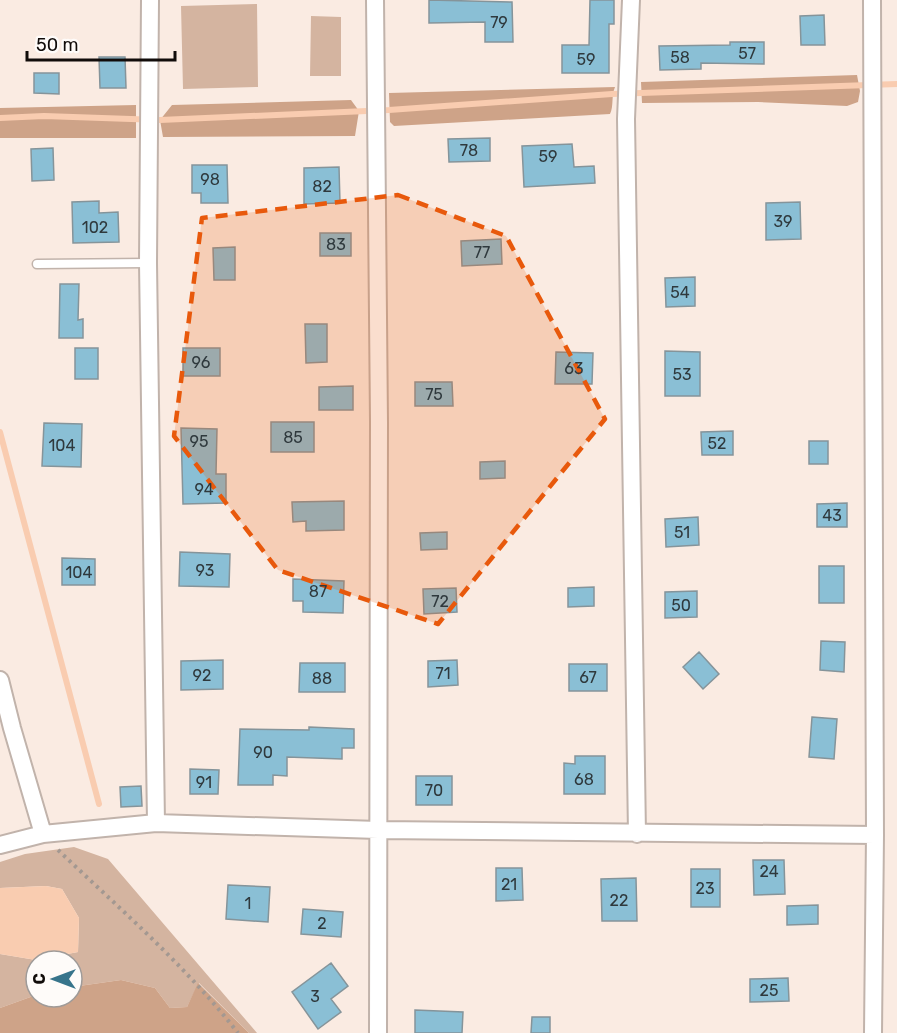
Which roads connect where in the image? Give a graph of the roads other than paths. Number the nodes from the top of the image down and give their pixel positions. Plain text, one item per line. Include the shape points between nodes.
1 (150, 0) edge
2 (375, 0) edge
3 (631, 0) edge
4 (872, 0) edge
5 (148, 263) junction
6 (37, 264) dead end
7 (0, 680) edge
8 (156, 823) junction
9 (378, 830) junction
10 (43, 834) junction
11 (637, 834) junction
12 (875, 835) junction
13 (0, 845) edge
14 (378, 1033) edge
15 (873, 1033) edge

1 - 5 street
2 - 9 street
3 - 11 street via 626,119
4 - 12 street
5 - 6 lane
5 - 8 street
7 - 10 street
8 - 9 street
8 - 10 street
9 - 11 street
9 - 14 street
10 - 13 street
11 - 12 street
12 - 15 street

